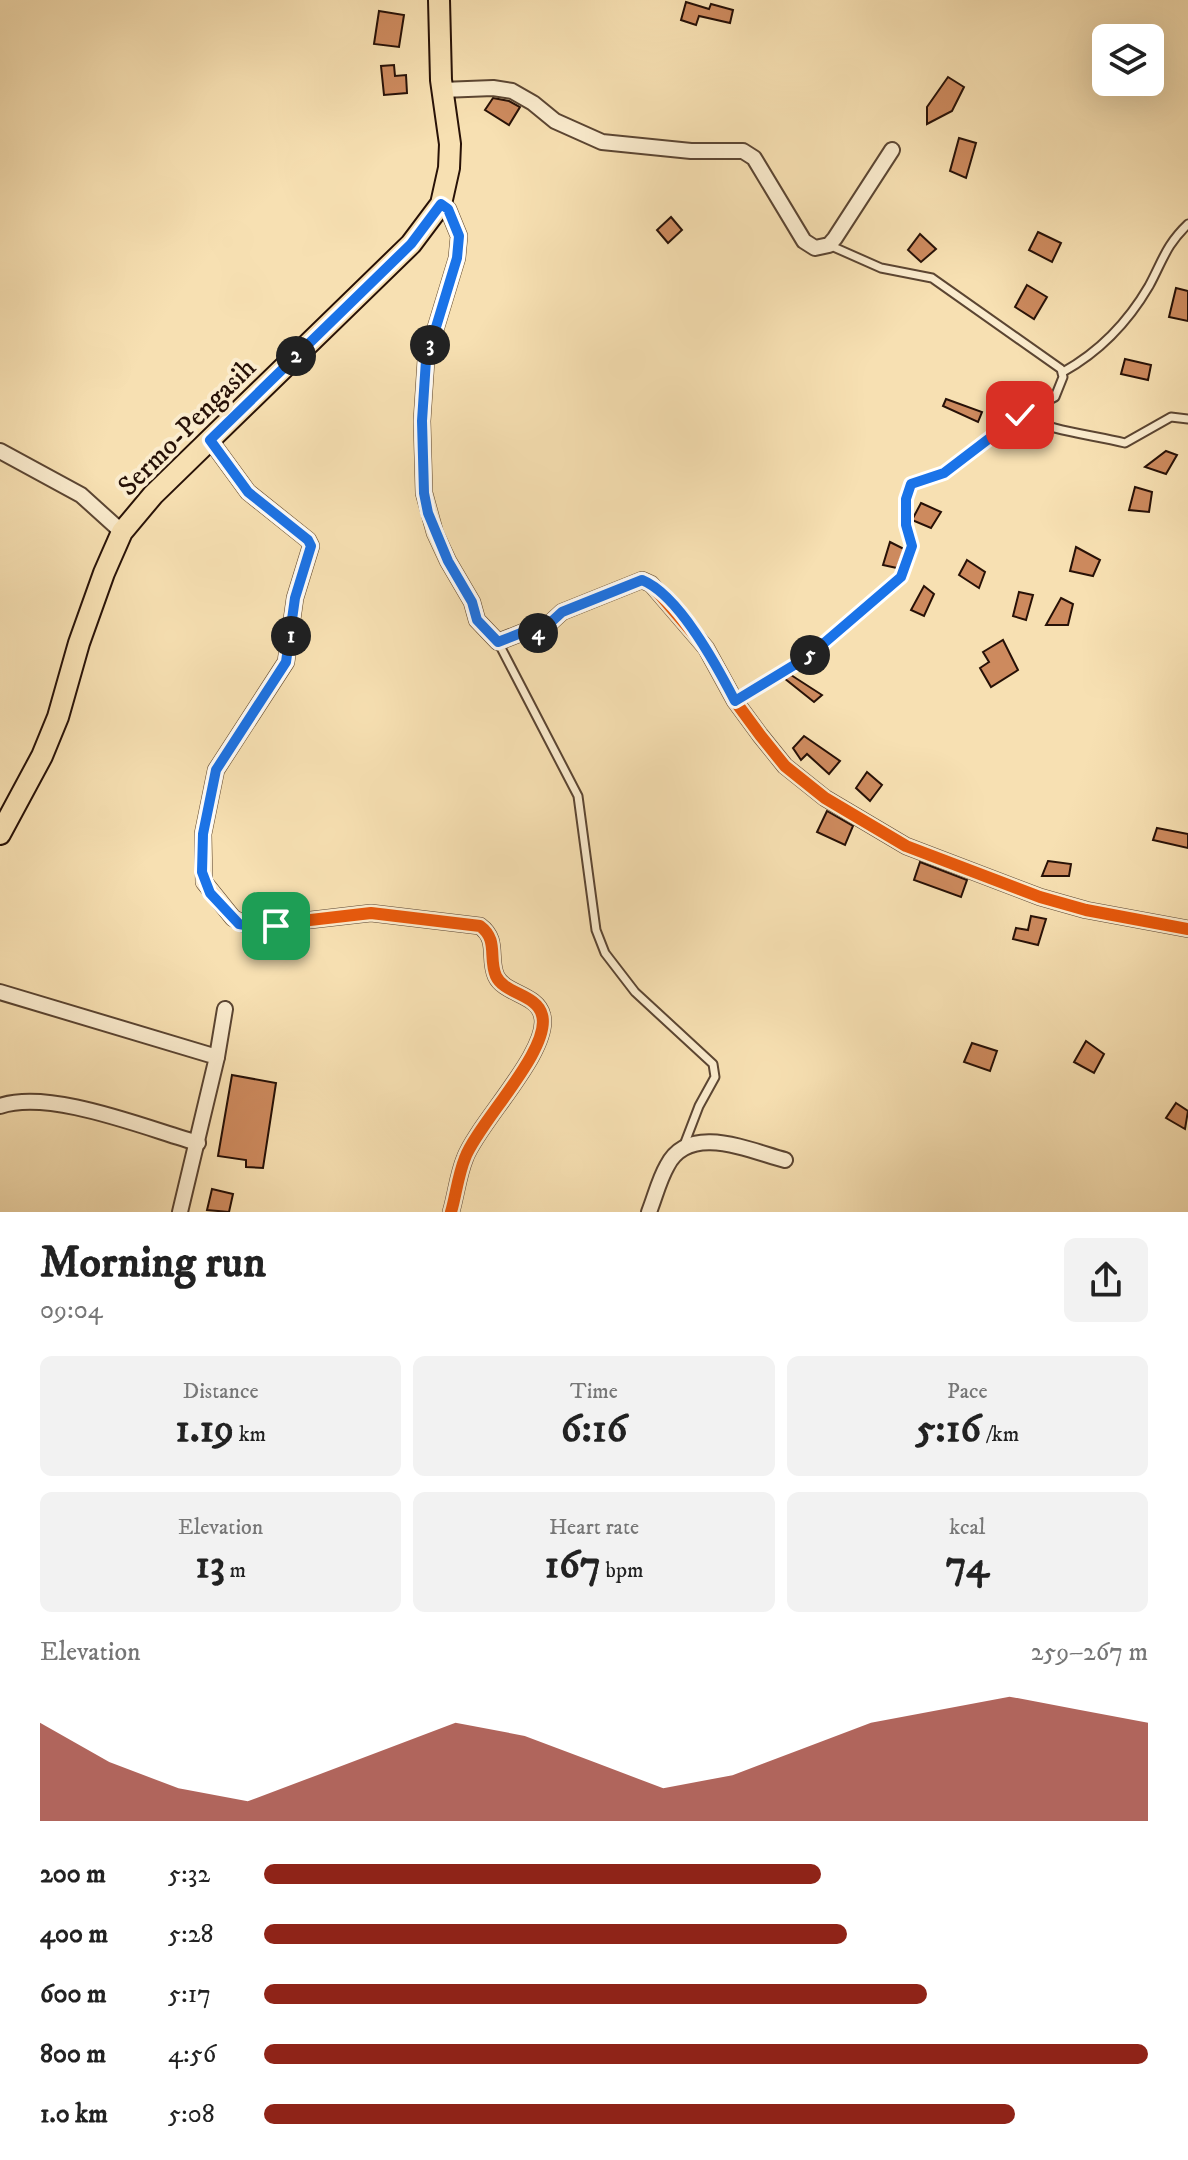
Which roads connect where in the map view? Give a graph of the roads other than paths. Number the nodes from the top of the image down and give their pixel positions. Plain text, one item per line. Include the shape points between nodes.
1 (439, 0) edge
2 (442, 90) junction
3 (892, 150) dead end
4 (441, 204) junction
5 (1188, 224) edge
6 (829, 245) junction
7 (1063, 372) junction
8 (1020, 415) junction
9 (1188, 419) edge
10 (210, 440) junction
11 (0, 451) edge
12 (122, 532) junction
13 (498, 642) junction
14 (735, 701) junction
15 (0, 834) edge
16 (1188, 929) edge
17 (0, 992) edge
18 (225, 1009) dead end
19 (217, 1057) junction
20 (0, 1106) edge
21 (198, 1143) junction
22 (683, 1147) junction
23 (785, 1160) dead end
24 (180, 1212) edge
25 (451, 1212) edge
26 (649, 1212) edge

1 - 2 main road, Sermo-Pengasih
2 - 4 main road, Sermo-Pengasih via 450,144
2 - 6 street via 512,91 555,121 602,142 743,151 769,179 804,241 815,248
3 - 6 street
4 - 10 main road, Sermo-Pengasih via 411,244
4 - 13 street via 459,236 426,360 424,493 448,561 477,620
5 - 7 lane via 1170,241 1148,287 1107,341
6 - 7 lane via 881,268 932,278
7 - 8 lane via 1055,397
8 - 9 lane via 1045,428 1125,443 1171,417
8 - 14 lane via 944,473 911,484 906,525 912,546 901,577 809,656
10 - 12 main road, Sermo-Pengasih
10 - 25 street via 248,492 311,546 295,598 283,670 216,770 202,853 210,893 239,924 250,927 371,913 480,926 492,938 499,981 531,1001 542,1015 543,1027 530,1059 465,1159
11 - 12 street via 81,495
12 - 15 main road, Sermo-Pengasih via 79,643 58,717
13 - 14 street via 526,631 537,635 562,612 642,580 659,590 695,632
13 - 22 lane via 578,796 596,930 605,953 635,992 713,1064 715,1077
14 - 16 street via 802,782 906,846 1062,904
17 - 19 street
18 - 19 street
19 - 21 street
20 - 21 street via 17,1101 60,1104
21 - 24 street
22 - 23 street via 711,1141
22 - 26 street via 667,1165

